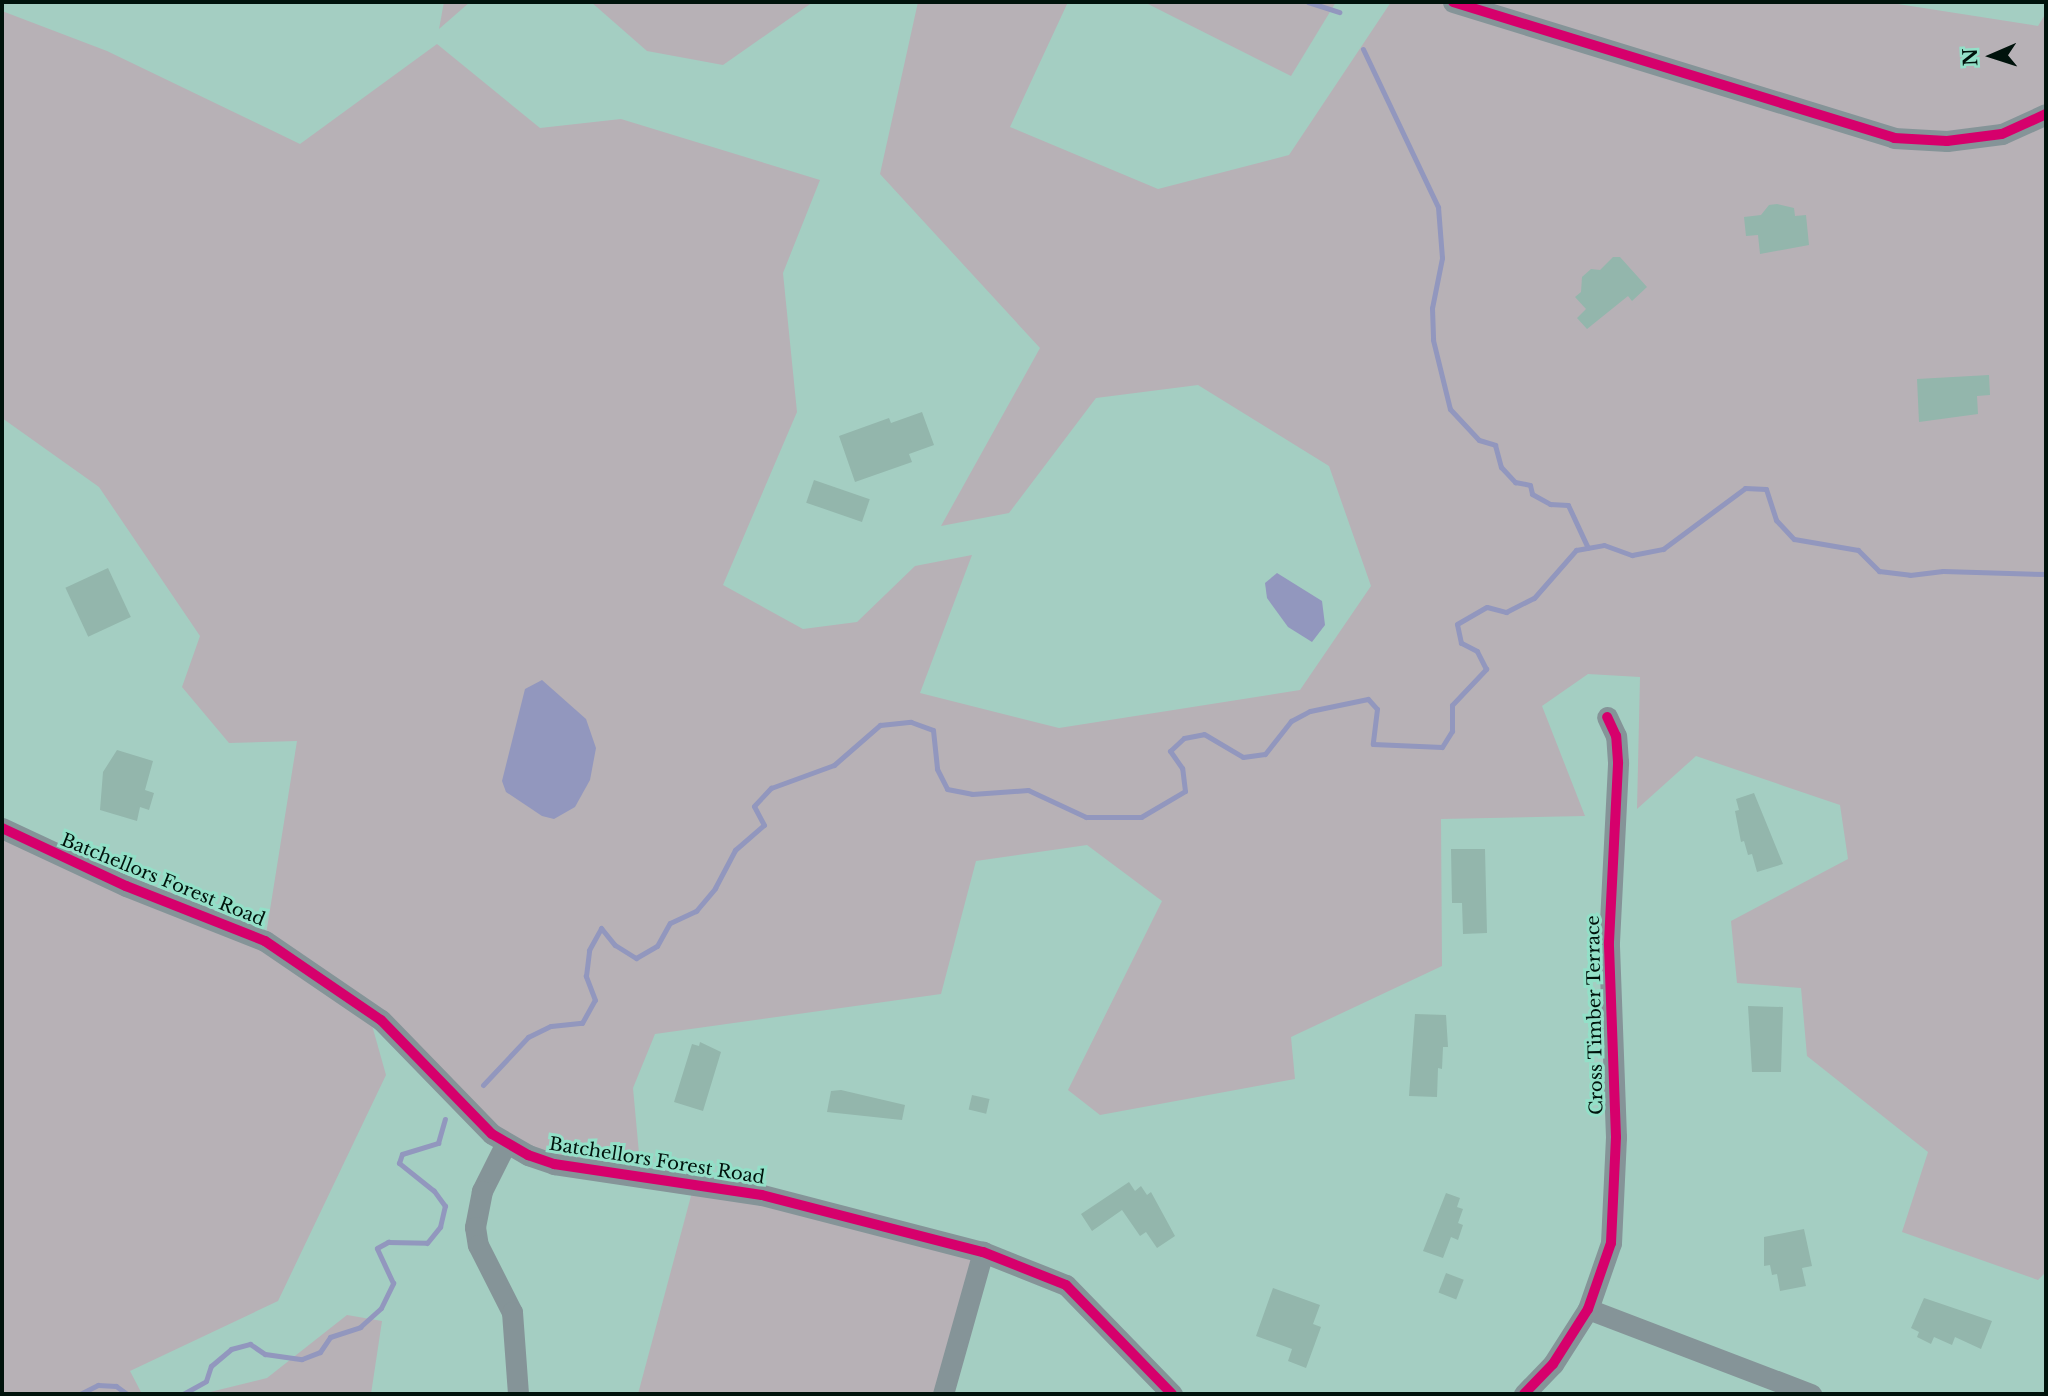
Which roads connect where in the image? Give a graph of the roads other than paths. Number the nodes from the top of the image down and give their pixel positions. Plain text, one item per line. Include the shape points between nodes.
1 (1453, 2) edge
2 (2046, 114) edge
3 (1607, 718) dead end
4 (2, 828) edge
5 (506, 1143) junction
6 (983, 1252) junction
7 (1588, 1309) junction
8 (518, 1394) edge
9 (943, 1394) edge
10 (1172, 1394) edge
11 (1524, 1394) edge
12 (1811, 1394) edge

1 - 2 street via 1894,138 1947,141 2002,134
3 - 7 street, Cross Timber Terrace via 1616,736 1618,762 1609,942 1616,1137 1611,1243
4 - 5 street, Batchellors Forest Road via 126,886 265,941 381,1020 451,1095
5 - 6 street, Batchellors Forest Road via 554,1164 762,1195
5 - 8 street via 482,1191 475,1227 478,1245 513,1312
6 - 9 street
6 - 10 street, Batchellors Forest Road via 1066,1285
7 - 11 street, Cross Timber Terrace via 1553,1364
7 - 12 street

